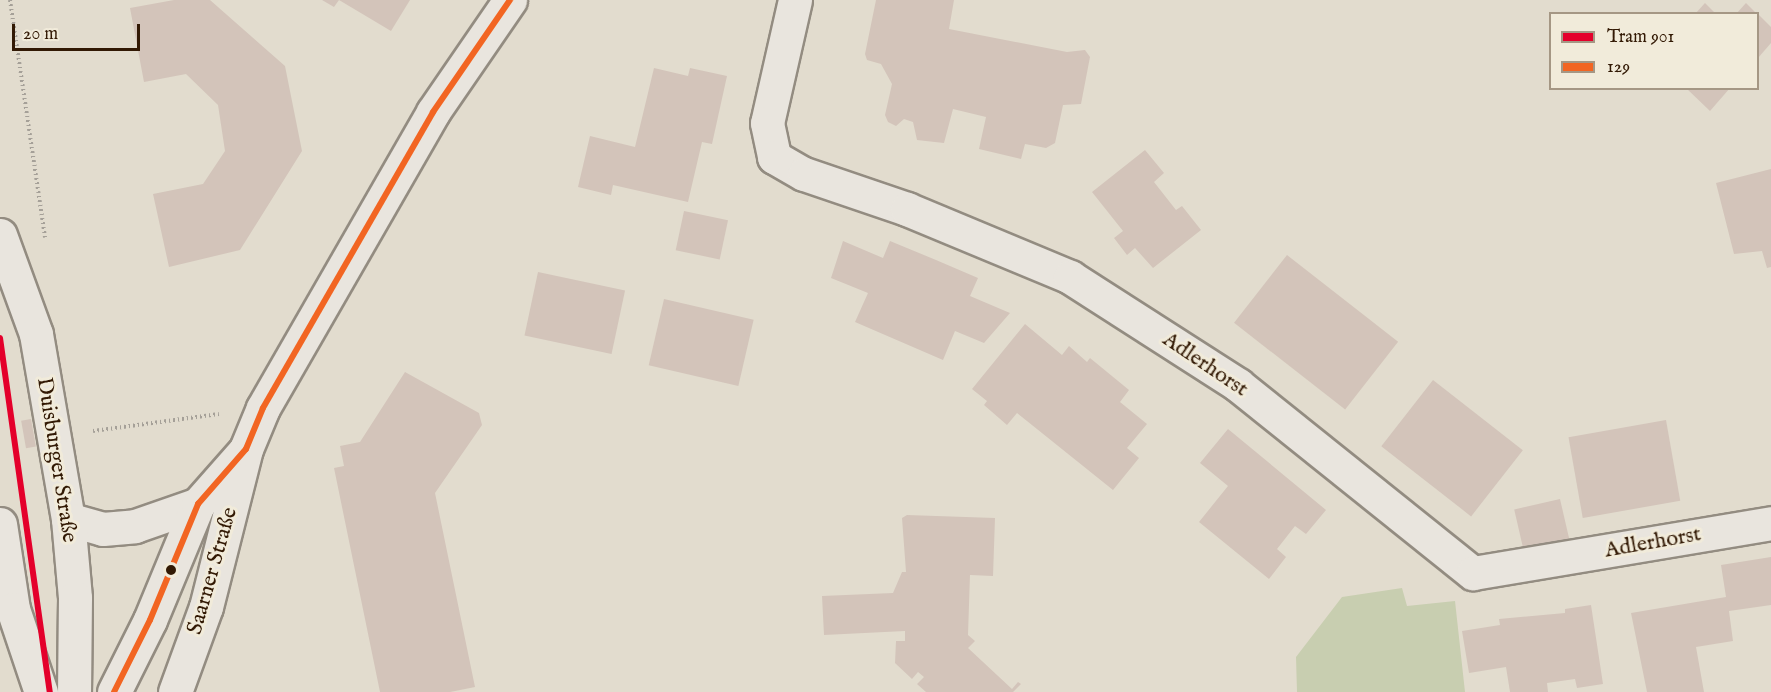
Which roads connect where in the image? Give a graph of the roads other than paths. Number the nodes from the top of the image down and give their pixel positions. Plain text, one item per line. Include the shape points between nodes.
1 (510, 0) edge
2 (795, 0) edge
3 (0, 235) edge
4 (246, 449) junction
5 (198, 504) junction
6 (68, 519) junction
7 (1771, 523) edge
8 (0, 524) edge
9 (41, 692) edge
10 (74, 692) edge
11 (114, 692) edge
12 (175, 692) edge

1 - 4 main road, Saarner Straße via 433,112 263,408
2 - 7 main road, Adlerhorst via 766,123 774,157 804,174 907,209 1070,277 1238,385 1473,573
3 - 6 main road, Duisburger Straße via 36,334
4 - 5 main road, Saarner Straße
4 - 12 main road, Saarner Straße via 206,607
5 - 6 main road via 135,526 104,529
5 - 11 main road, Saarner Straße via 150,620
6 - 10 main road, Duisburger Straße via 75,598
8 - 9 main road via 13,609

